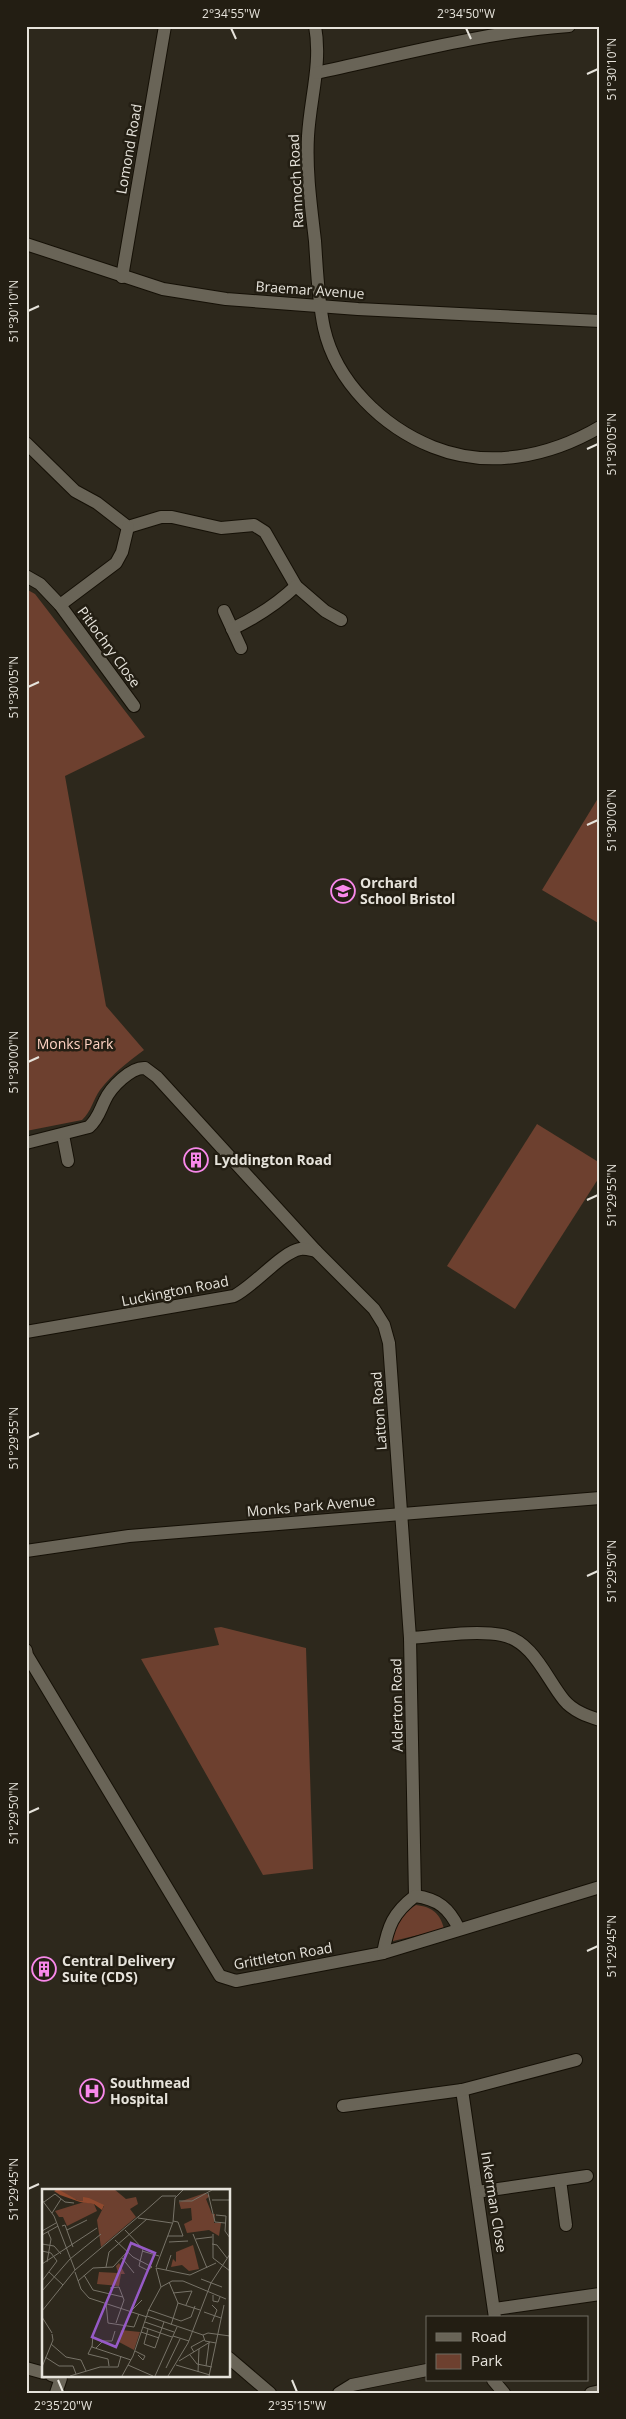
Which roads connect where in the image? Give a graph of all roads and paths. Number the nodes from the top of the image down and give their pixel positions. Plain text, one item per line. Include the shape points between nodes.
1 (165, 26) edge
2 (315, 26) edge
3 (569, 26) edge
4 (316, 73) junction
5 (26, 244) edge
6 (122, 277) junction
7 (321, 306) junction
8 (600, 321) edge
9 (600, 427) edge
10 (26, 443) edge
11 (128, 527) junction
12 (26, 576) edge
13 (296, 586) junction
14 (60, 605) junction
15 (224, 611) dead end
16 (342, 620) dead end
17 (232, 629) junction
18 (241, 648) dead end
19 (134, 706) dead end
20 (63, 1136) junction
21 (26, 1144) edge
22 (68, 1161) dead end
23 (316, 1250) junction
24 (26, 1332) edge
25 (600, 1498) edge
26 (402, 1514) junction
27 (26, 1551) edge
28 (410, 1638) junction
29 (26, 1650) edge
30 (600, 1720) edge
31 (600, 1886) edge
32 (415, 1896) junction
33 (459, 1929) junction
34 (383, 1953) junction
35 (576, 2060) dead end
36 (462, 2090) junction
37 (343, 2106) dead end
38 (587, 2176) dead end
39 (560, 2180) junction
40 (477, 2192) junction
41 (566, 2225) dead end
42 (600, 2294) edge
43 (495, 2313) edge
44 (230, 2359) edge
45 (26, 2368) edge
46 (426, 2370) edge
47 (42, 2372) edge
48 (54, 2376) edge
49 (495, 2382) edge
50 (353, 2389) edge
51 (600, 2392) edge
52 (56, 2393) edge
53 (270, 2393) edge
54 (339, 2393) edge
55 (504, 2393) edge
56 (591, 2393) edge

1 - 6 street, Lomond Road
2 - 4 street, Rannoch Road
3 - 4 street via 484,36
4 - 7 street, Rannoch Road via 308,135 308,164
5 - 6 street, Braemar Avenue
6 - 7 street, Braemar Avenue via 163,289 226,299
7 - 8 street, Braemar Avenue
7 - 9 street, Rannoch Road via 324,329 346,376 369,405 394,427 418,441 480,459 514,457 548,450
10 - 11 street via 75,491
11 - 13 street via 161,517 221,528 254,525 265,532
11 - 14 street, Pitlochry Close via 116,562
12 - 14 street, Pitlochry Close via 40,584
13 - 16 street via 325,611
13 - 17 street via 264,614
14 - 19 street, Pitlochry Close
15 - 17 street
17 - 18 street
20 - 21 street
20 - 22 street
20 - 23 street via 89,1127 96,1121 112,1090 132,1072 145,1068
23 - 24 street, Luckington Road via 300,1249 290,1253 245,1291 234,1296
23 - 26 street, Latton Road via 374,1309 384,1325 389,1343
25 - 26 street, Monks Park Avenue
26 - 27 street, Monks Park Avenue via 129,1536
26 - 28 street, Alderton Road
28 - 30 street via 503,1635 520,1643 532,1654 565,1701 582,1714
28 - 32 street, Alderton Road
29 - 34 street, Grittleton Road via 220,1976 236,1982
31 - 33 street, Grittleton Road
32 - 33 street via 431,1898 445,1908
32 - 34 street via 392,1919
33 - 34 street, Grittleton Road
35 - 36 street
36 - 37 street
36 - 40 street, Inkerman Close
38 - 39 street
39 - 40 street
39 - 41 street
40 - 43 street, Inkerman Close
42 - 43 street
44 - 53 street
45 - 47 street
46 - 50 street
48 - 52 street via 61,2378
49 - 55 street
50 - 54 street
51 - 56 street

